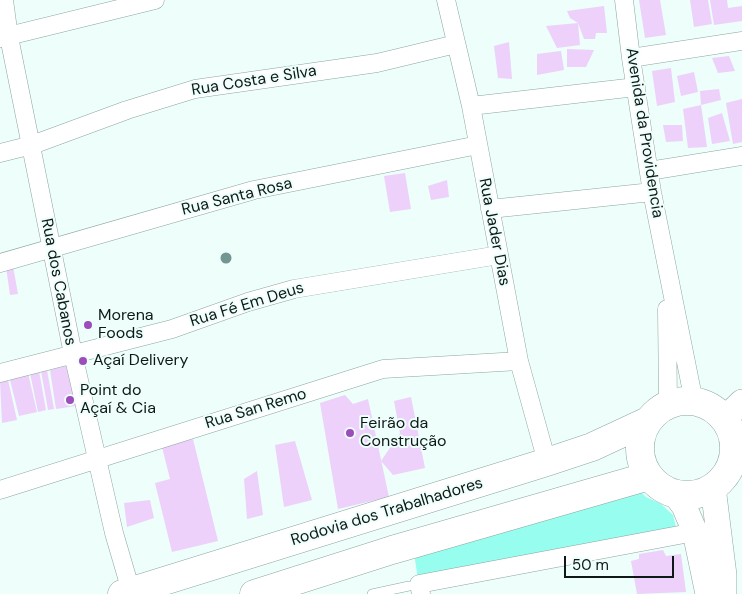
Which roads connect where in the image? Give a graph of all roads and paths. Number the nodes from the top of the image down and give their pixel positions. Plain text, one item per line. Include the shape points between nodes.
1 (4, 0) edge
2 (155, 0) edge
3 (446, 0) edge
4 (624, 0) edge
5 (4, 37) edge
6 (742, 41) edge
7 (456, 44) junction
8 (631, 58) junction
9 (636, 86) junction
10 (471, 106) junction
11 (32, 145) junction
12 (478, 145) junction
13 (0, 152) edge
14 (742, 156) edge
15 (649, 171) junction
16 (652, 192) junction
17 (490, 209) junction
18 (50, 249) junction
19 (499, 255) junction
20 (0, 263) edge
21 (667, 266) junction
22 (73, 354) junction
23 (519, 361) junction
24 (0, 373) edge
25 (670, 409) junction
26 (734, 421) edge
27 (97, 458) junction
28 (546, 462) junction
29 (649, 476) junction
30 (728, 480) edge
31 (0, 490) edge
32 (675, 494) junction
33 (695, 532) junction
34 (416, 588) edge
35 (267, 592) edge
36 (126, 593) edge
37 (372, 594) edge
38 (708, 594) edge
39 (724, 594) edge

1 - 5 street, Rua dos Cabanos
2 - 5 street
3 - 7 street, Rua Jader Dias
4 - 8 street, Avenida da Providencia
5 - 11 street, Rua dos Cabanos
6 - 8 street
7 - 10 street, Rua Jader Dias
7 - 11 street, Rua Costa e Silva via 377,63 196,89
8 - 9 street, Avenida da Providencia
9 - 10 street
9 - 15 street, Avenida da Providencia
10 - 12 street, Rua Jader Dias
11 - 13 street, Rua Costa e Silva
11 - 18 street, Rua dos Cabanos
12 - 17 street, Rua Jader Dias
12 - 18 street, Rua Santa Rosa via 254,190
14 - 15 street
15 - 16 street, Avenida da Providencia
16 - 17 street
16 - 21 street, Avenida da Providencia
17 - 19 street, Rua Jader Dias
18 - 20 street, Rua Santa Rosa
18 - 22 street, Rua dos Cabanos
19 - 22 street, Rua Fé Em Deus via 301,288 248,302 172,329
19 - 23 street, Rua Jader Dias
21 - 25 street
21 - 25 street
22 - 24 street, Rua Fé Em Deus
22 - 27 street, Rua dos Cabanos
23 - 27 street, Rua San Remo via 383,370
23 - 28 street, Rua Jader Dias
25 - 26 main road via 710,408
25 - 28 main road, Rodovia dos Trabalhadores via 592,447
25 - 29 main road via 643,432 640,449 643,466
26 - 30 main road via 734,451
27 - 31 street, Rua San Remo
27 - 36 street, Rua dos Cabanos
28 - 36 main road, Rodovia dos Trabalhadores
29 - 32 main road via 660,487
29 - 35 main road via 392,550
30 - 32 main road via 695,495
30 - 39 main road
32 - 33 main road
33 - 34 street
33 - 38 main road
34 - 37 lane

